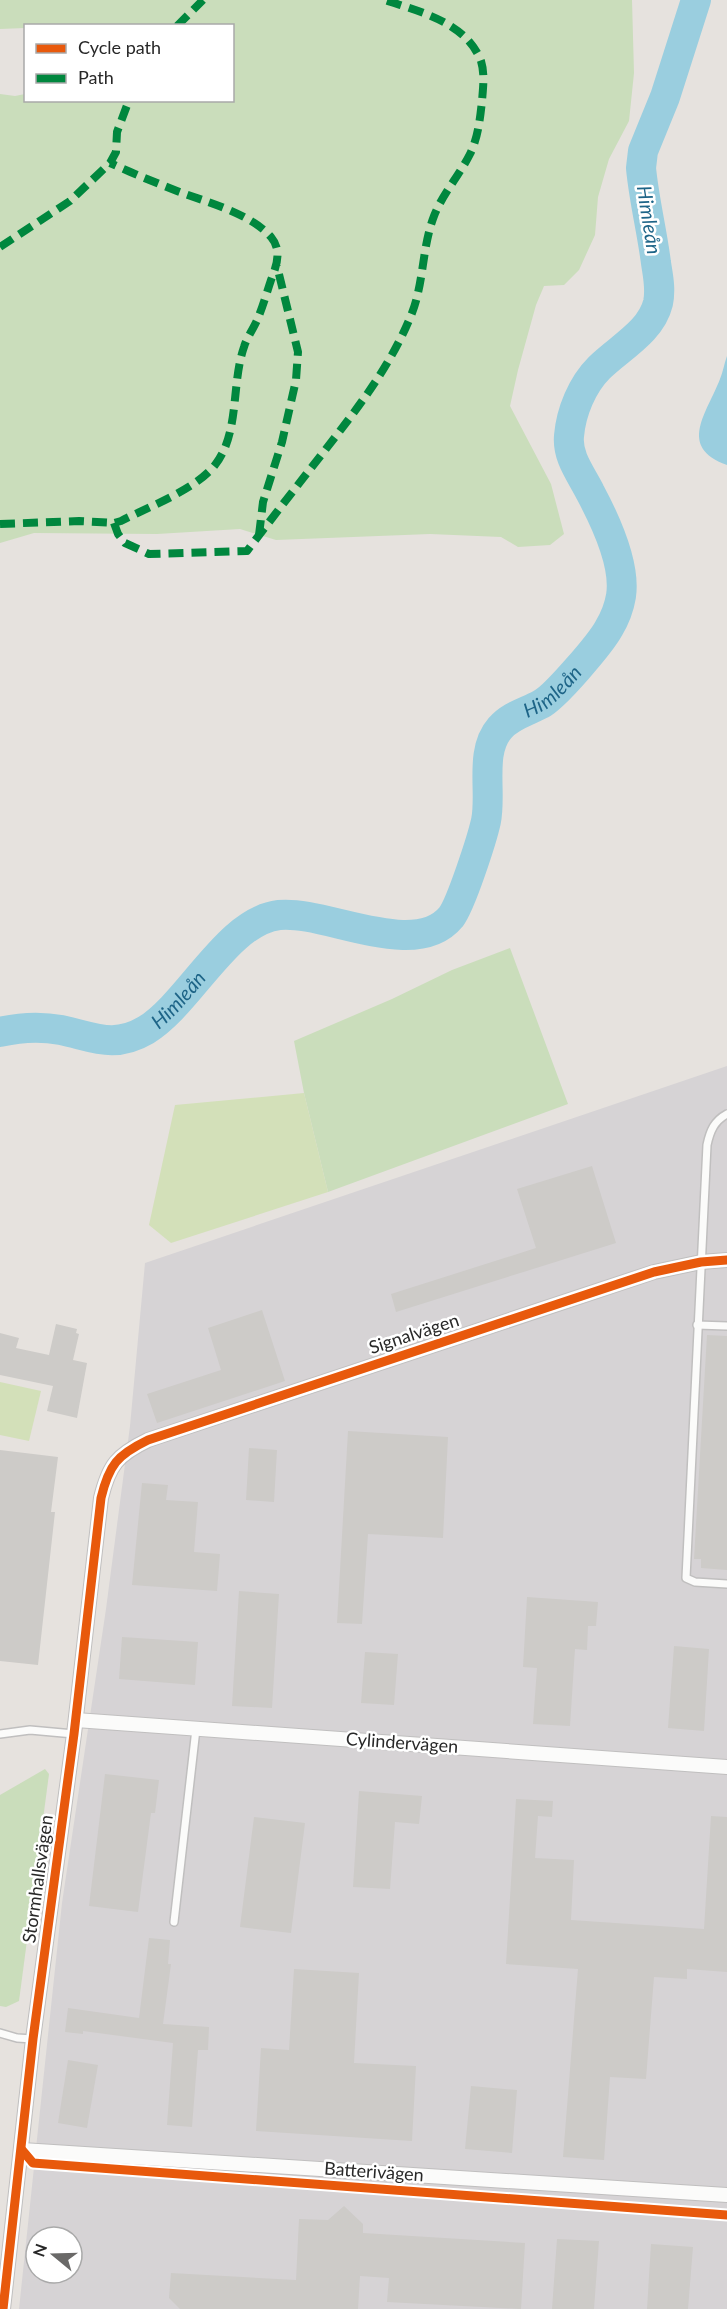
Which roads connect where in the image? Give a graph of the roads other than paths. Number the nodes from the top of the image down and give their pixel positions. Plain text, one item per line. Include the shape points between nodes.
1 (727, 1114) edge
2 (727, 1260) edge
3 (700, 1262) junction
4 (697, 1325) junction
5 (727, 1326) edge
6 (118, 1457) joint
7 (727, 1584) edge
8 (76, 1720) junction
9 (196, 1729) junction
10 (0, 1734) edge
11 (74, 1734) junction
12 (727, 1767) edge
13 (174, 1922) dead end
14 (0, 2033) edge
15 (33, 2039) junction
16 (21, 2150) junction
17 (727, 2195) edge
18 (3, 2309) edge

1 - 3 lane via 711,1129 707,1145
2 - 3 street, Signalvägen
3 - 4 lane
3 - 6 street, Signalvägen via 654,1272 148,1440
4 - 5 lane
4 - 7 lane via 686,1578
6 - 8 street, Stormhallsvägen via 101,1498
8 - 9 street, Cylindervägen
8 - 11 street, Stormhallsvägen
9 - 12 street, Cylindervägen
9 - 13 lane
10 - 11 lane via 30,1730
11 - 15 street, Stormhallsvägen
14 - 15 lane
15 - 16 street, Stormhallsvägen
16 - 17 street, Batterivägen
16 - 18 street, Stormhallsvägen

